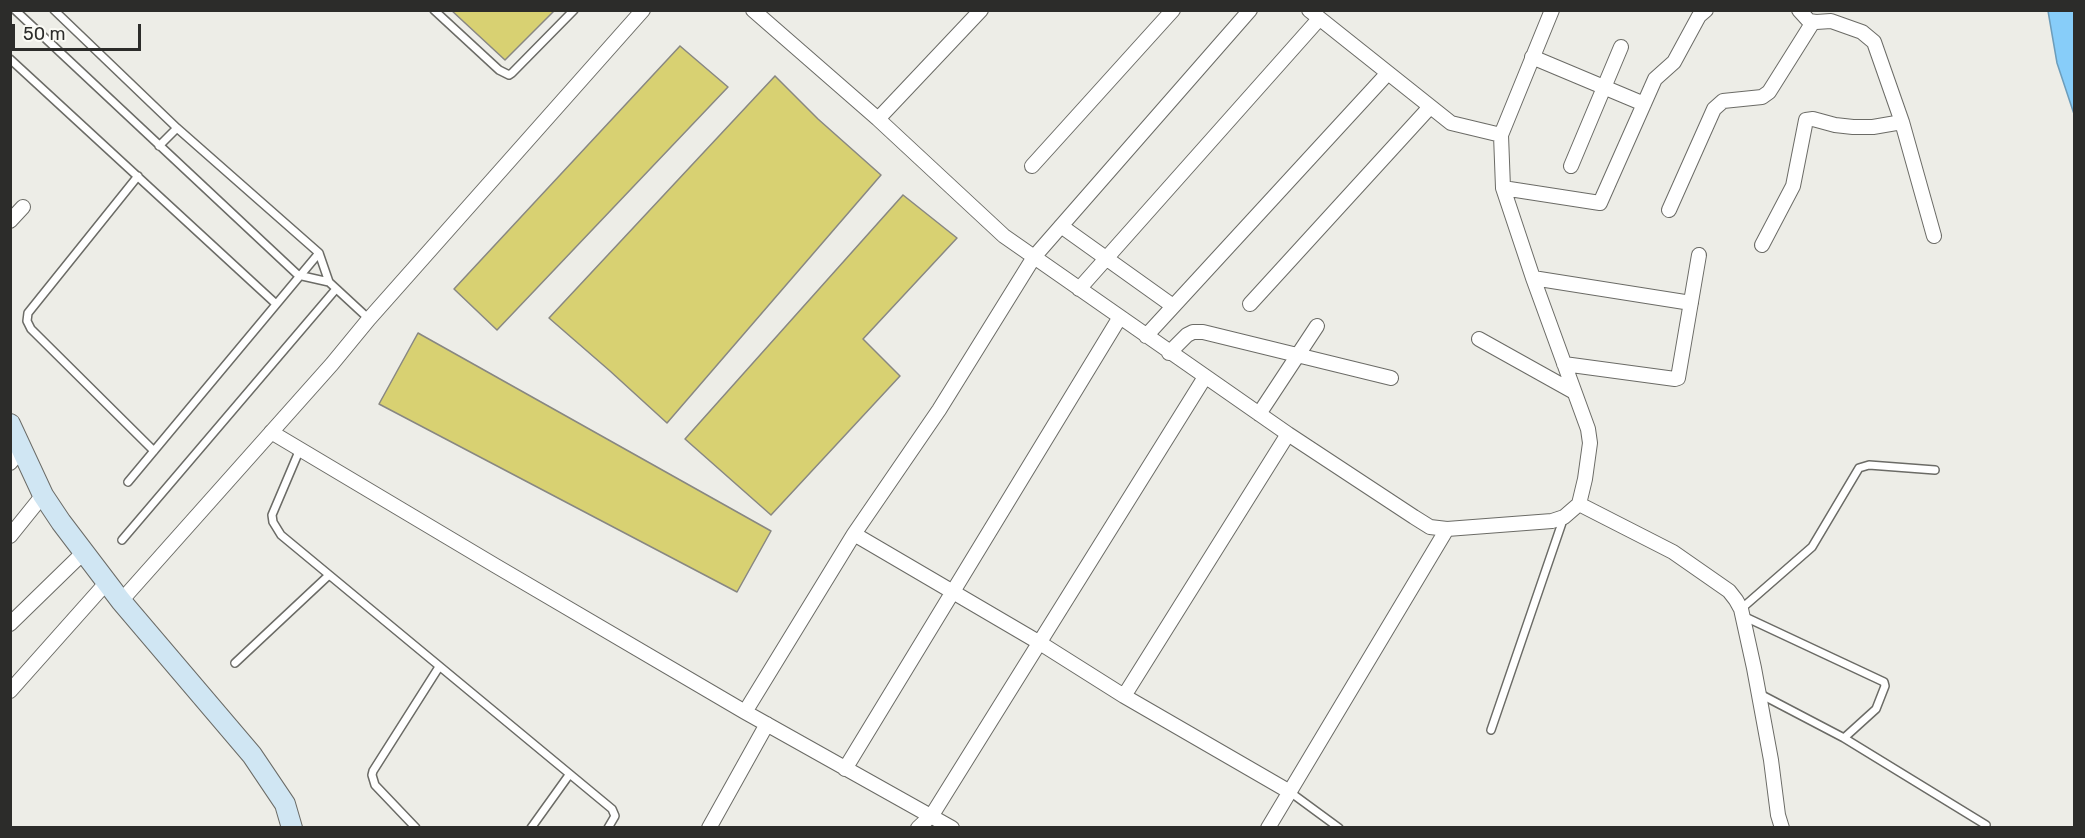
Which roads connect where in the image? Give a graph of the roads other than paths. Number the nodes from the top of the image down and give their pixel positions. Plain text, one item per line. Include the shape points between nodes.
1 (15, 10) edge
2 (54, 10) edge
3 (434, 10) edge
4 (574, 10) edge
5 (642, 10) edge
6 (981, 10) edge
7 (1173, 10) edge
8 (1250, 10) edge
9 (1552, 10) edge
10 (1799, 10) edge
11 (755, 11) edge
12 (1698, 12) edge
13 (1314, 15) edge
14 (1813, 22) junction
15 (1621, 47) dead end
16 (1532, 57) junction
17 (10, 58) edge
18 (1387, 74) junction
19 (1604, 87) junction
20 (1644, 104) junction
21 (1430, 107) junction
22 (878, 119) junction
23 (1902, 122) junction
24 (177, 128) junction
25 (1501, 135) junction
26 (159, 146) junction
27 (1032, 166) dead end
28 (1571, 166) dead end
29 (138, 176) junction
30 (1503, 188) junction
31 (23, 207) dead end
32 (1669, 210) dead end
33 (10, 221) edge
34 (1061, 226) junction
35 (1934, 236) dead end
36 (1762, 245) dead end
37 (319, 253) junction
38 (1700, 255) dead end
39 (1034, 257) junction
40 (1107, 258) junction
41 (298, 275) junction
42 (1533, 278) junction
43 (329, 282) junction
44 (336, 289) junction
45 (1079, 289) junction
46 (275, 303) junction
47 (1691, 303) junction
48 (1250, 304) dead end
49 (1173, 306) junction
50 (1120, 317) junction
51 (369, 319) junction
52 (1317, 326) dead end
53 (1146, 336) junction
54 (1479, 339) dead end
55 (1169, 353) junction
56 (1298, 356) junction
57 (1564, 364) junction
58 (1205, 377) junction
59 (1391, 378) dead end
60 (1574, 392) junction
61 (1259, 414) junction
62 (10, 424) edge
63 (271, 432) junction
64 (1288, 434) junction
65 (300, 449) junction
66 (154, 451) junction
67 (16, 456) edge
68 (1935, 470) dead end
69 (128, 482) dead end
70 (44, 495) junction
71 (1579, 504) junction
72 (1564, 517) junction
73 (1447, 529) junction
74 (854, 534) junction
75 (10, 536) edge
76 (122, 540) dead end
77 (84, 552) junction
78 (329, 575) junction
79 (107, 582) junction
80 (953, 592) junction
81 (121, 601) junction
82 (1742, 612) junction
83 (10, 624) edge
84 (1040, 643) junction
85 (235, 663) dead end
86 (440, 667) junction
87 (10, 691) edge
88 (1759, 693) junction
89 (1124, 696) junction
90 (745, 711) junction
91 (767, 724) junction
92 (1491, 730) dead end
93 (1844, 738) junction
94 (845, 769) junction
95 (569, 775) junction
96 (1290, 792) junction
97 (932, 815) junction
98 (1986, 825) dead end
99 (292, 828) edge
100 (416, 828) edge
101 (531, 828) edge
102 (608, 828) edge
103 (709, 828) edge
104 (918, 828) edge
105 (952, 828) edge
106 (1268, 828) edge
107 (1339, 828) edge
108 (1782, 828) edge

1 - 26 lane
2 - 24 lane
3 - 4 lane via 509,75
5 - 51 street
6 - 22 street
7 - 27 street
8 - 34 street
9 - 16 street
10 - 14 street
11 - 22 street
12 - 20 street via 1674,62 1655,80
13 - 18 street
13 - 40 street
14 - 23 street via 1831,21 1872,39
14 - 32 street via 1769,92 1762,97 1723,101 1714,110
15 - 19 street
16 - 19 street
16 - 25 street
17 - 29 lane
18 - 21 street
18 - 49 street
19 - 20 street
19 - 28 street
20 - 30 street via 1600,203
21 - 25 street via 1451,123
21 - 48 street
22 - 39 street via 1005,236
23 - 35 street
23 - 36 street via 1853,127 1806,120 1793,186
24 - 26 lane
24 - 37 lane
25 - 30 street
26 - 41 lane
29 - 46 lane
29 - 66 lane via 28,313 27,321
30 - 42 street
31 - 33 street
34 - 39 street
34 - 40 street
37 - 41 lane
37 - 43 lane
38 - 47 street
39 - 45 street
39 - 74 street via 939,410
40 - 45 street
40 - 49 street
41 - 43 lane
41 - 46 lane
42 - 47 street
42 - 57 street
43 - 44 lane
44 - 51 lane
44 - 76 lane
45 - 50 street
46 - 66 lane
47 - 57 street via 1678,378
49 - 53 street
50 - 53 street
50 - 80 street
51 - 63 street
52 - 56 street
53 - 55 street
54 - 60 street
55 - 56 street via 1187,335 1203,332
55 - 58 street
56 - 59 street
56 - 61 street
57 - 60 street
58 - 61 street
58 - 84 street
60 - 71 street via 1590,443
61 - 64 street
62 - 67 street
63 - 65 street
63 - 81 street
64 - 73 street via 1430,527
64 - 89 street
65 - 78 lane via 274,507 273,522 281,535
65 - 90 street
66 - 69 lane
67 - 70 street
68 - 82 lane via 1869,465 1859,468 1812,547
70 - 75 street
70 - 77 street
71 - 72 street
71 - 82 street via 1673,552 1729,591
72 - 73 street
72 - 92 lane
73 - 96 street
74 - 80 street
74 - 90 street
77 - 79 street
77 - 83 street
78 - 85 lane
78 - 86 lane
79 - 81 street
79 - 87 street
80 - 84 street
80 - 94 street
81 - 99 street via 252,755 285,804
82 - 88 street
82 - 93 lane via 1884,682 1876,709
84 - 89 street
84 - 97 street
86 - 95 lane
86 - 100 lane via 372,775 375,785
88 - 93 lane
88 - 108 street
89 - 96 street
90 - 91 street
91 - 94 street
91 - 103 street
93 - 98 lane
94 - 97 street
95 - 101 lane
95 - 102 lane via 612,809 615,816
96 - 106 street
96 - 107 lane
97 - 104 street
97 - 105 street

